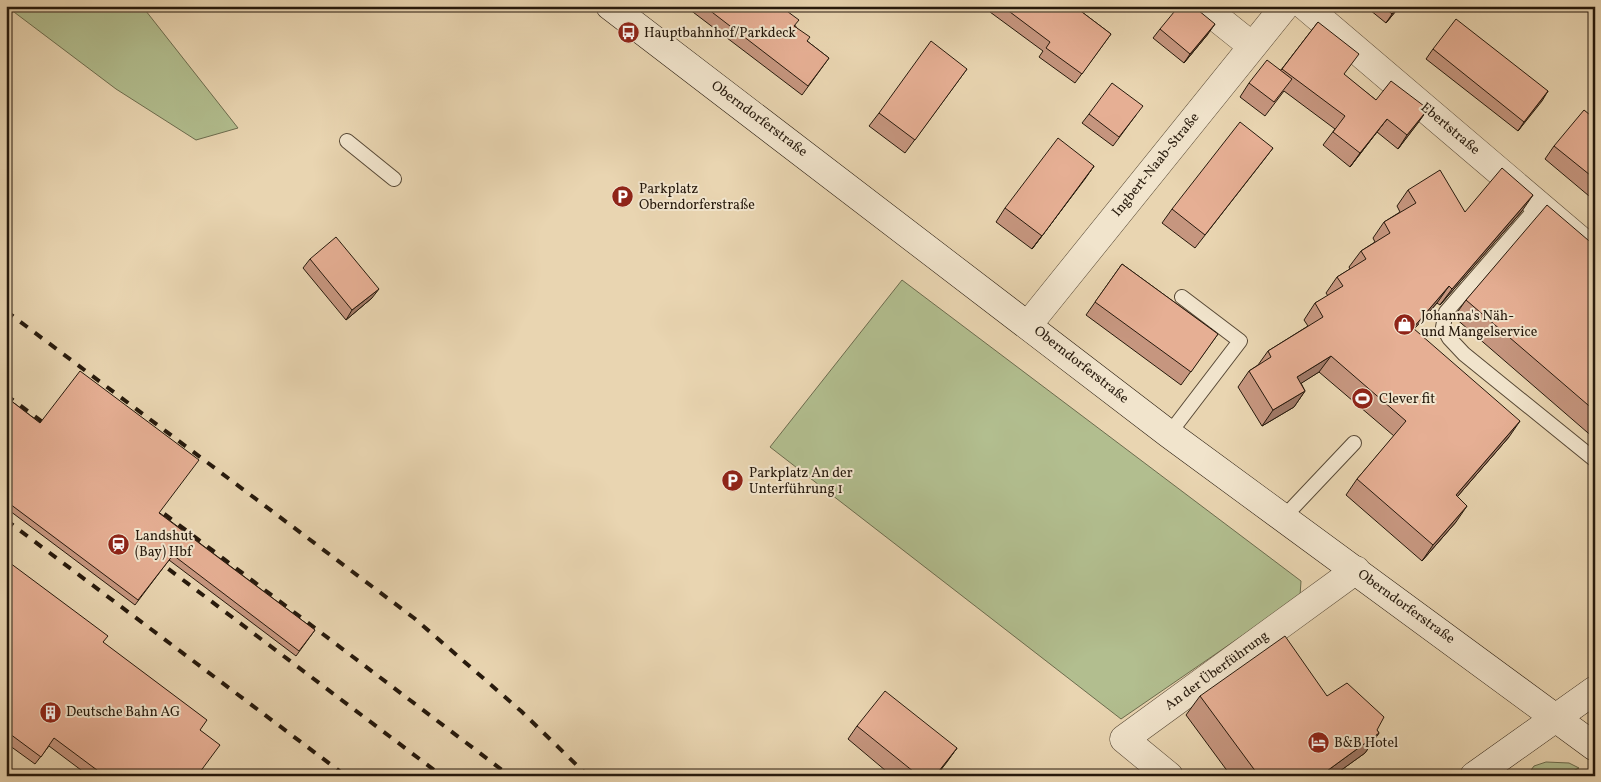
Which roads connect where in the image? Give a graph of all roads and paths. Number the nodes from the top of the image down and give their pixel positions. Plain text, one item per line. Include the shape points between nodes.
1 (610, 6) edge
2 (1202, 6) edge
3 (1285, 6) edge
4 (1305, 6) edge
5 (1252, 46) junction
6 (347, 141) dead end
7 (394, 179) dead end
8 (1540, 206) junction
9 (1595, 252) edge
10 (1182, 297) dead end
11 (1028, 325) junction
12 (1169, 434) junction
13 (1354, 443) dead end
14 (1595, 460) edge
15 (1284, 516) junction
16 (1356, 570) junction
17 (1595, 690) edge
18 (1556, 718) junction
19 (1595, 747) edge
20 (1169, 776) edge
21 (1474, 776) edge

1 - 11 main road, Oberndorferstraße
2 - 5 main road
3 - 5 main road, Ingbert-Naab-Straße
4 - 8 main road, Ebertstraße
5 - 11 main road, Ingbert-Naab-Straße
6 - 7 lane
8 - 9 main road, Ebertstraße
8 - 14 lane via 1446,312 1443,327 1464,354
10 - 12 lane via 1240,342
11 - 12 main road, Oberndorferstraße
12 - 15 main road, Oberndorferstraße
13 - 15 lane
15 - 16 main road, Oberndorferstraße
16 - 18 main road, Oberndorferstraße
16 - 20 main road, An der Überführung via 1124,739
17 - 18 main road
18 - 19 main road, Oberndorferstraße
18 - 21 main road

